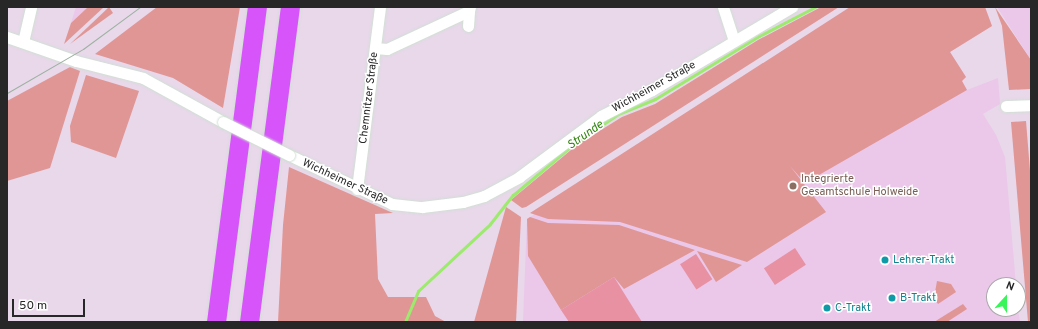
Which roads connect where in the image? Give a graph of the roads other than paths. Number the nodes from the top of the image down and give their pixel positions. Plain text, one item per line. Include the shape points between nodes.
1 (31, 7) edge
2 (257, 7) edge
3 (290, 7) edge
4 (380, 7) edge
5 (723, 7) edge
6 (792, 7) edge
7 (469, 9) edge
8 (468, 26) dead end
9 (7, 37) edge
10 (734, 40) junction
11 (23, 42) junction
12 (374, 48) junction
13 (1031, 105) edge
14 (1006, 106) dead end
15 (357, 188) junction
16 (216, 322) edge
17 (249, 322) edge

1 - 11 street
2 - 16 highway
3 - 17 highway
4 - 12 street, Chemnitzer Straße
5 - 10 street
6 - 10 street, Wichheimer Straße
7 - 8 street
7 - 12 street via 387,49
9 - 11 street, Wichheimer Straße
10 - 15 street, Wichheimer Straße via 652,90 601,116 500,189 463,202 422,207 392,204
11 - 15 street, Wichheimer Straße, bridge via 155,82 223,122
12 - 15 street, Chemnitzer Straße
13 - 14 street

